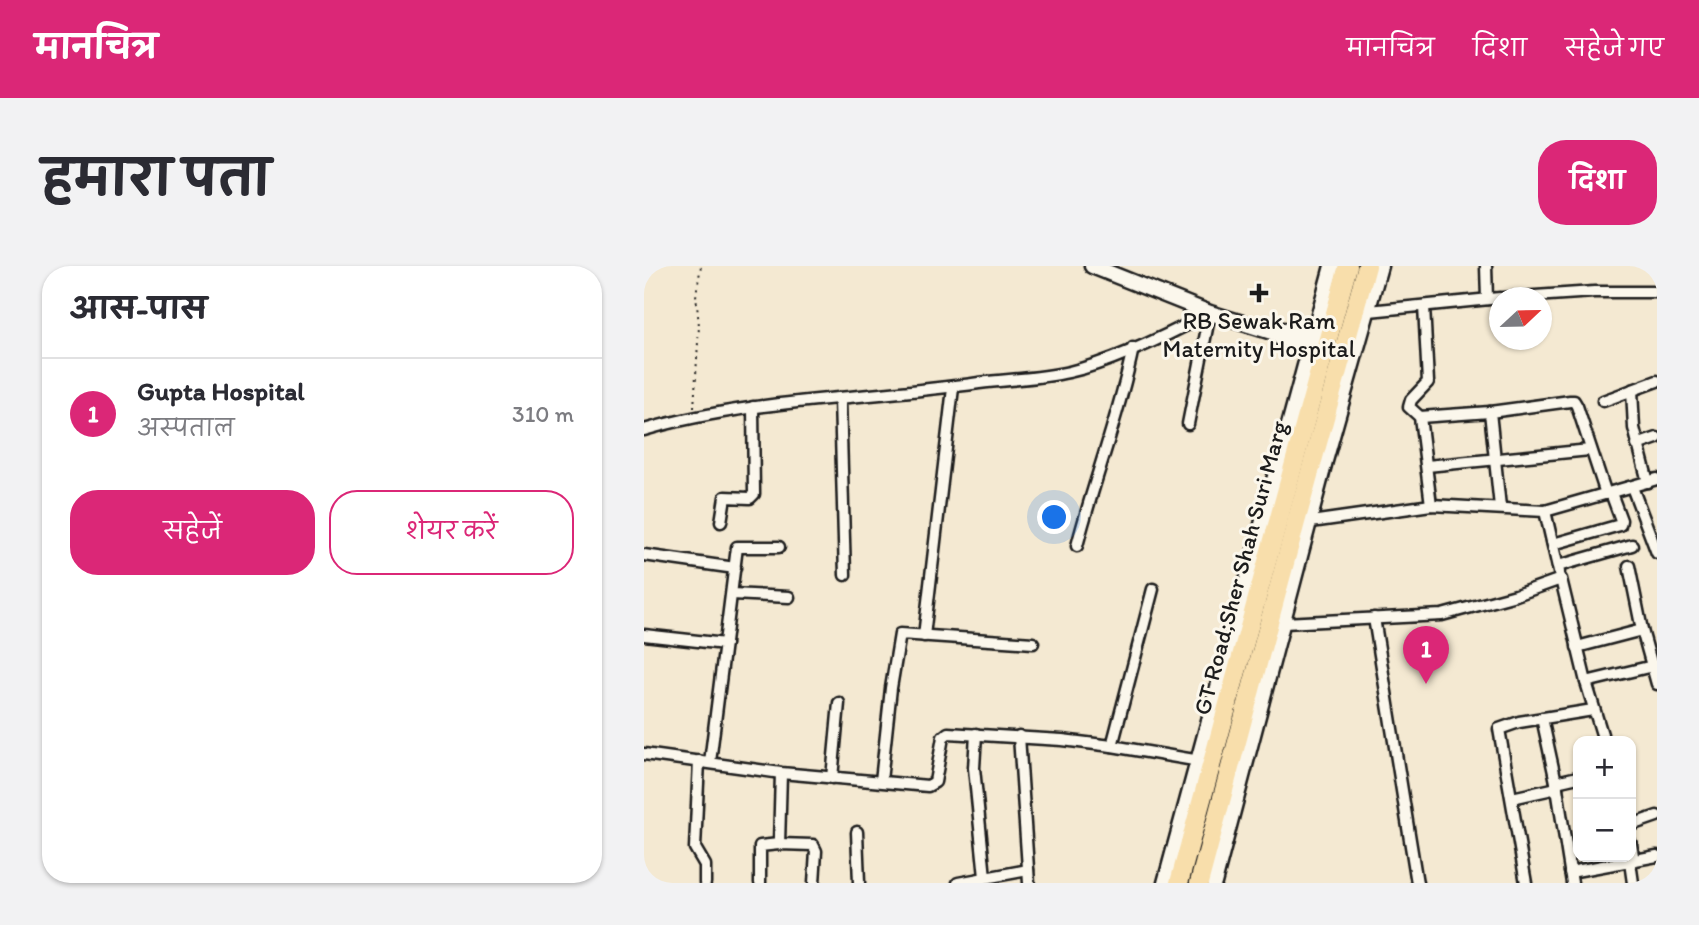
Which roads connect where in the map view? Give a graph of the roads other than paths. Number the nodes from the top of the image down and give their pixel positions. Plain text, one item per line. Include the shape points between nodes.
1 (1092, 266) edge
2 (1332, 266) edge
3 (1348, 266) edge
4 (1367, 266) edge
5 (1380, 266) edge
6 (1486, 266) edge
7 (1657, 292) edge
8 (1552, 295) edge
9 (1487, 299) joint
10 (1424, 306) junction
11 (1369, 311) junction
12 (1210, 313) junction
13 (1312, 341) junction
14 (1133, 348) junction
15 (1657, 381) edge
16 (953, 388) junction
17 (1632, 390) junction
18 (840, 399) junction
19 (1603, 401) dead end
20 (753, 407) junction
21 (1490, 412) junction
22 (1420, 416) junction
23 (1188, 424) dead end
24 (644, 430) edge
25 (1657, 438) edge
26 (1637, 445) junction
27 (1590, 450) junction
28 (1495, 460) junction
29 (1427, 466) junction
30 (1653, 481) edge
31 (1632, 487) junction
32 (1609, 493) junction
33 (1432, 505) junction
34 (1500, 507) junction
35 (1545, 511) junction
36 (721, 522) dead end
37 (1311, 522) junction
38 (1553, 544) junction
39 (1632, 545) dead end
40 (1077, 546) dead end
41 (779, 547) dead end
42 (1657, 553) edge
43 (644, 555) edge
44 (1558, 566) junction
45 (1629, 566) dead end
46 (735, 568) junction
47 (845, 575) dead end
48 (1561, 579) junction
49 (1153, 589) dead end
50 (732, 594) junction
51 (789, 597) dead end
52 (1374, 618) junction
53 (1284, 623) junction
54 (1642, 630) junction
55 (644, 635) edge
56 (924, 636) junction
57 (1033, 643) dead end
58 (725, 644) junction
59 (1577, 647) junction
60 (1654, 665) edge
61 (1586, 682) junction
62 (1657, 684) edge
63 (839, 703) dead end
64 (1593, 710) junction
65 (1542, 718) junction
66 (976, 734) junction
67 (1019, 736) junction
68 (1602, 736) edge
69 (1112, 746) junction
70 (644, 755) edge
71 (704, 761) junction
72 (1200, 761) junction
73 (781, 773) junction
74 (832, 778) junction
75 (1573, 779) edge
76 (881, 781) junction
77 (1557, 785) junction
78 (1512, 798) junction
79 (1657, 816) edge
80 (1636, 822) edge
81 (857, 832) dead end
82 (1573, 838) edge
83 (1566, 839) junction
84 (779, 844) junction
85 (1657, 856) edge
86 (1636, 860) edge
87 (1628, 862) edge
88 (1632, 862) edge
89 (1028, 870) junction
90 (985, 877) junction
91 (1571, 878) edge
92 (964, 882) edge
93 (705, 883) edge
94 (760, 883) edge
95 (814, 883) edge
96 (859, 883) edge
97 (1029, 883) edge
98 (1165, 883) edge
99 (1179, 883) edge
100 (1199, 883) edge
101 (1214, 883) edge
102 (1417, 883) edge
103 (1526, 883) edge
104 (1633, 883) edge

1 - 12 main road
2 - 13 main road
3 - 99 highway, GT Road;Sher Shah Suri Marg
4 - 100 highway, GT Road;Sher Shah Suri Marg
5 - 11 main road
6 - 9 street
7 - 8 street
9 - 10 street
10 - 11 street
10 - 22 street via 1428,382 1409,407
11 - 37 main road
12 - 13 main road
12 - 14 street
12 - 23 street
13 - 72 main road
14 - 16 street via 1068,373
14 - 40 street
15 - 17 street
16 - 18 street
16 - 56 street
17 - 19 street
17 - 26 street
18 - 20 street
18 - 47 street
20 - 24 street
20 - 36 street via 754,494 750,498 724,497
21 - 22 street
21 - 27 street via 1574,401
21 - 28 street
22 - 29 street
25 - 26 street
26 - 30 street
27 - 28 street
27 - 32 street
28 - 29 street
28 - 34 street
29 - 33 street
30 - 31 street
31 - 32 street
31 - 42 street
32 - 35 street
32 - 38 street via 1620,525
33 - 34 street
33 - 37 street
34 - 35 street
35 - 38 street
37 - 53 main road
38 - 44 street
39 - 44 street
41 - 46 street via 738,546
43 - 46 street
44 - 48 street
45 - 54 street
46 - 50 street
48 - 52 street via 1442,615
48 - 59 street
49 - 69 street
50 - 51 street
50 - 58 street
52 - 53 street
52 - 102 street
53 - 101 main road
54 - 59 street
54 - 60 street
55 - 58 street
56 - 57 street
56 - 76 street via 898,637
58 - 71 street
59 - 61 street
60 - 61 street
60 - 62 street
61 - 64 street
63 - 74 street
64 - 65 street
64 - 68 street
65 - 77 street
65 - 78 street via 1499,729
66 - 67 street
66 - 76 street via 945,734 932,785
66 - 90 street via 974,768
67 - 69 street
67 - 89 street
69 - 72 street
70 - 71 street
71 - 73 street
71 - 93 street via 695,846 705,866
72 - 98 main road
73 - 74 street
73 - 84 street
74 - 76 street
75 - 77 street
77 - 78 street
77 - 83 street
78 - 103 street
79 - 80 street
81 - 96 street
82 - 83 street
83 - 91 street
84 - 94 street via 760,846
84 - 95 street via 813,845
85 - 86 street
87 - 91 street
88 - 104 street
89 - 90 street
89 - 97 street
90 - 92 street

